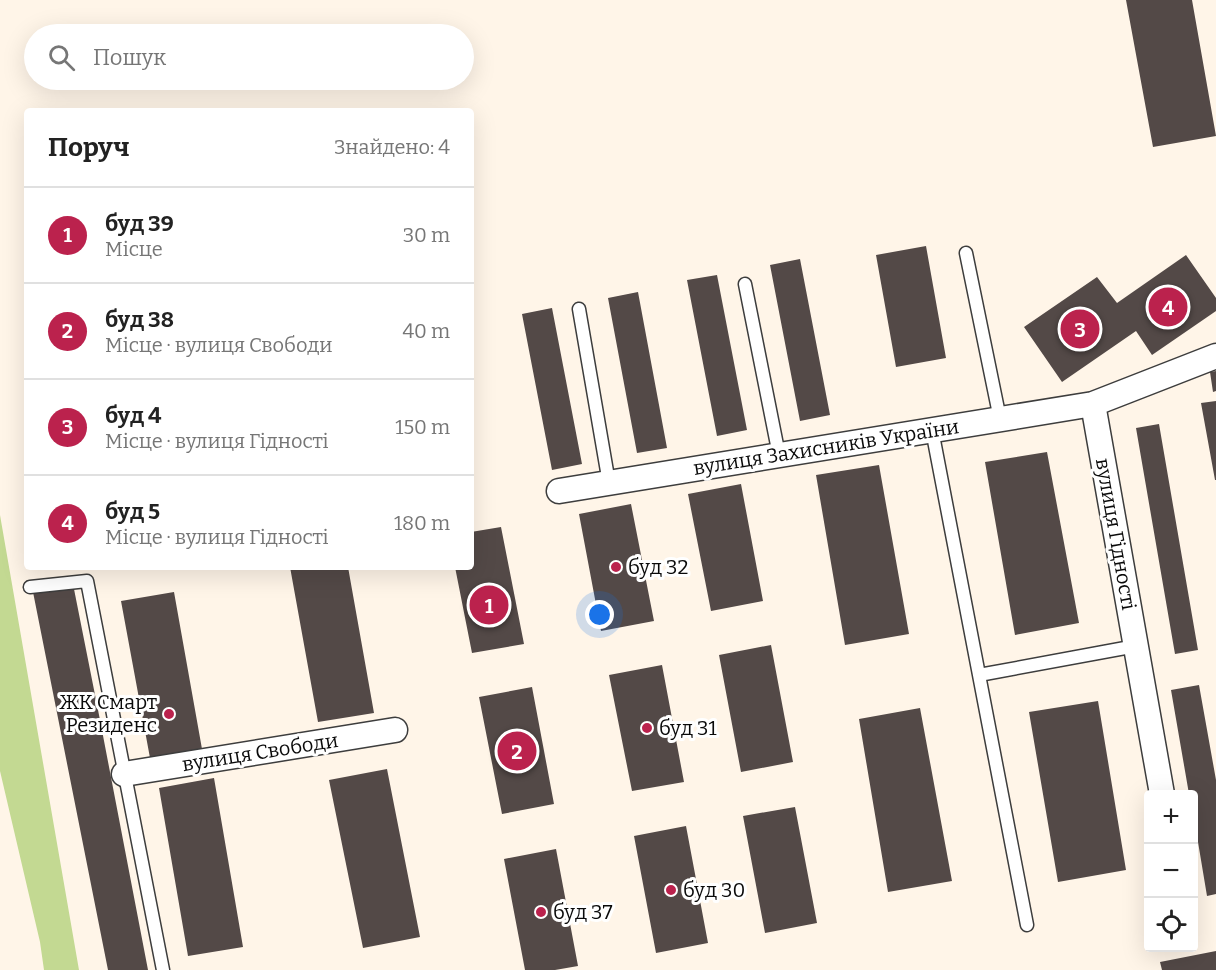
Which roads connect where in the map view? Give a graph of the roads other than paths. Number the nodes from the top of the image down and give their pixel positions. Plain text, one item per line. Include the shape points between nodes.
1 (966, 253) dead end
2 (746, 284) dead end
3 (579, 309) dead end
4 (1216, 356) edge
5 (1093, 404) junction
6 (1000, 419) junction
7 (932, 430) junction
8 (778, 455) junction
9 (609, 483) junction
10 (559, 491) dead end
11 (30, 587) dead end
12 (1136, 646) junction
13 (979, 675) junction
14 (395, 730) dead end
15 (124, 774) junction
16 (1161, 790) edge
17 (1027, 925) dead end
18 (163, 970) edge

1 - 6 lane
2 - 8 lane
3 - 9 lane
4 - 5 street
5 - 6 street, вулиця Захисників України
5 - 12 street, вулиця Гідності
6 - 7 street, вулиця Захисників України
7 - 8 street, вулиця Захисників України
7 - 13 lane
8 - 9 street, вулиця Захисників України
9 - 10 street, вулиця Захисників України
11 - 15 lane via 87,581
12 - 13 lane
12 - 16 street, вулиця Гідності
13 - 17 lane
14 - 15 street, вулиця Свободи
15 - 18 lane

